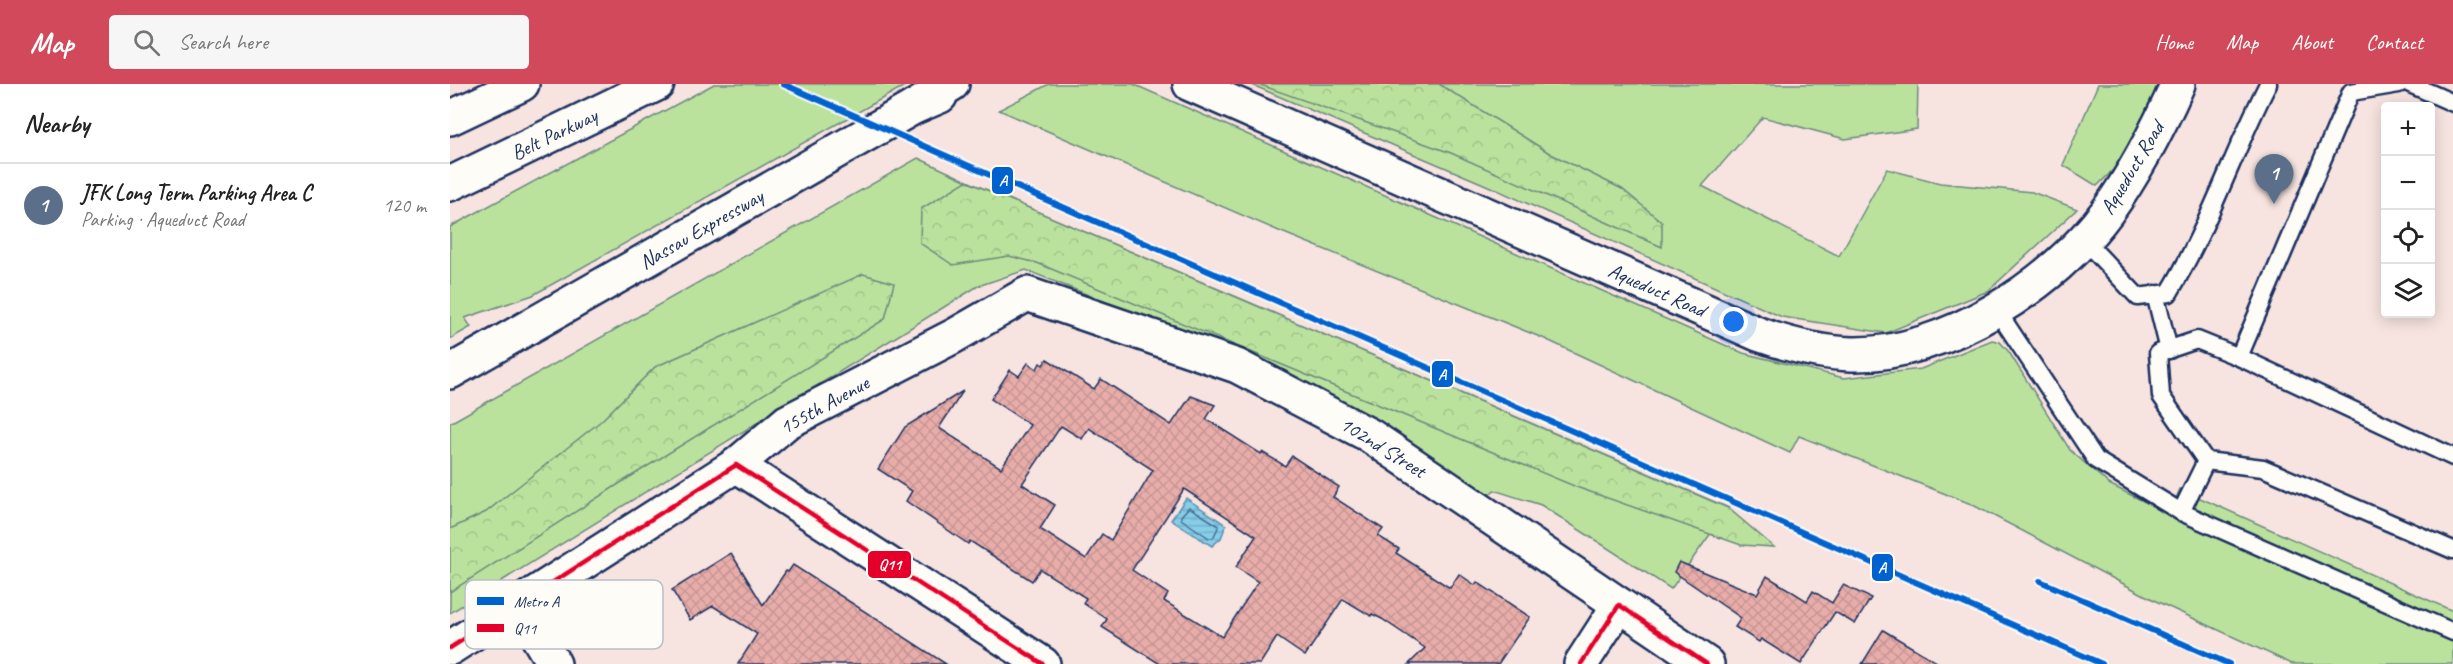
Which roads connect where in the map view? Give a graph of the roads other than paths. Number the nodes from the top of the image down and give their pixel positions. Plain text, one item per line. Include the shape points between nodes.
1 (522, 84) edge
2 (657, 84) edge
3 (952, 84) edge
4 (966, 84) edge
5 (2178, 84) edge
6 (2268, 84) edge
7 (2399, 84) edge
8 (2410, 84) edge
9 (1194, 86) edge
10 (2453, 103) edge
11 (914, 107) junction
12 (450, 118) edge
13 (450, 184) edge
14 (2084, 240) junction
15 (1026, 294) joint
16 (2156, 294) junction
17 (1996, 309) junction
18 (2169, 350) junction
19 (2239, 357) junction
20 (450, 372) edge
21 (2453, 457) edge
22 (2206, 461) junction
23 (736, 465) junction
24 (2181, 512) junction
25 (2453, 550) edge
26 (556, 580) edge
27 (1619, 605) junction
28 (2453, 632) edge
29 (465, 638) edge
30 (450, 648) edge
31 (545, 649) edge
32 (554, 664) edge
33 (1043, 664) edge
34 (1581, 664) edge
35 (1707, 664) edge

1 - 12 main road
2 - 13 main road, Belt Parkway
3 - 11 main road, Nassau Expressway
4 - 11 main road
5 - 14 main road, Aqueduct Road via 2125,186
6 - 16 lane via 2191,258 2169,292
7 - 19 lane via 2351,92
8 - 10 lane
9 - 17 main road, Aqueduct Road via 1784,343 1830,352 1875,353 1945,335
11 - 20 main road, Nassau Expressway
14 - 16 lane via 2138,297
14 - 17 main road, Aqueduct Road via 2046,274
15 - 23 main road, 155th Avenue via 954,336 787,422
15 - 27 main road, 102nd Street via 1237,366 1369,435
16 - 18 lane
17 - 24 lane via 2096,460
18 - 19 lane via 2197,340
18 - 22 lane via 2158,353 2161,396
19 - 21 lane
22 - 24 lane
22 - 25 lane via 2263,468
23 - 26 main road, 155th Avenue
23 - 33 main road
24 - 28 lane
27 - 34 main road
27 - 35 main road, 102nd Street
29 - 30 main road, 155th Avenue
31 - 32 main road

